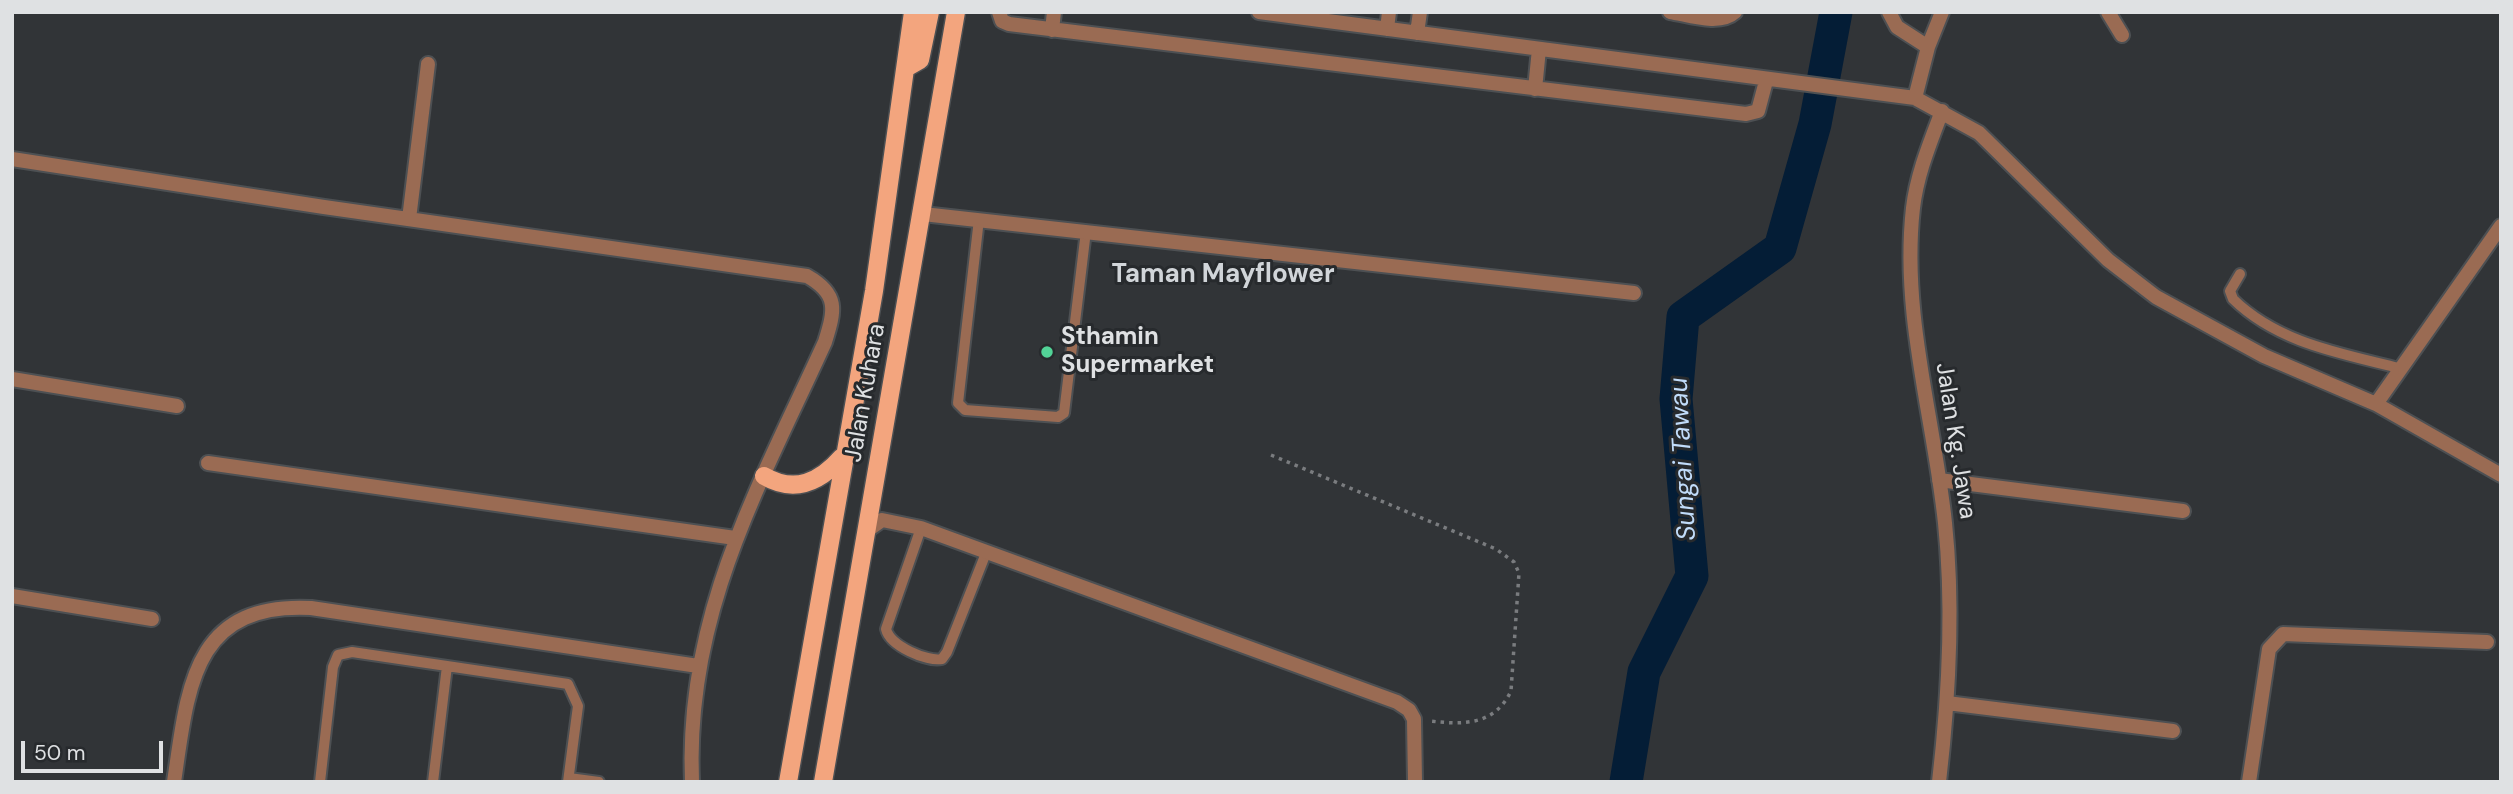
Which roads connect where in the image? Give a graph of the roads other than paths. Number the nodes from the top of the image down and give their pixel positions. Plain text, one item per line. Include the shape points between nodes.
1 (913, 12) edge
2 (930, 12) edge
3 (956, 12) edge
4 (999, 12) edge
5 (1054, 12) edge
6 (1259, 12) edge
7 (1389, 12) edge
8 (1420, 12) edge
9 (1670, 12) edge
10 (1735, 12) edge
11 (1889, 12) edge
12 (1942, 12) edge
13 (2108, 12) edge
14 (1387, 29) junction
15 (1052, 30) junction
16 (1417, 33) junction
17 (2122, 35) dead end
18 (1928, 47) junction
19 (1539, 49) junction
20 (428, 64) dead end
21 (906, 68) junction
22 (1766, 81) junction
23 (1535, 89) junction
24 (1915, 98) junction
25 (1942, 111) junction
26 (12, 159) edge
27 (923, 214) junction
28 (409, 219) junction
29 (979, 219) junction
30 (2501, 226) edge
31 (1086, 231) junction
32 (2240, 274) dead end
33 (1633, 293) dead end
34 (2399, 368) junction
35 (12, 379) edge
36 (2376, 404) junction
37 (177, 406) dead end
38 (842, 457) junction
39 (208, 464) dead end
40 (2501, 475) edge
41 (764, 476) junction
42 (1939, 480) junction
43 (2183, 511) dead end
44 (921, 528) junction
45 (865, 532) junction
46 (735, 538) junction
47 (986, 553) junction
48 (12, 596) edge
49 (152, 619) dead end
50 (2487, 642) dead end
51 (447, 666) junction
52 (698, 666) junction
53 (1947, 703) junction
54 (2173, 731) dead end
55 (568, 780) edge
56 (174, 782) edge
57 (320, 782) edge
58 (433, 782) edge
59 (599, 782) edge
60 (692, 782) edge
61 (788, 782) edge
62 (823, 782) edge
63 (1415, 782) edge
64 (1939, 782) edge
65 (2249, 782) edge

1 - 21 main road, Jalan Kuhara
2 - 21 main road via 920,60
3 - 27 main road, Jalan Kuhara
4 - 15 street via 1009,24
5 - 15 street
6 - 14 street
7 - 14 street
8 - 16 street
9 - 10 street via 1718,19 1730,18
11 - 18 street via 1897,26
12 - 18 street
13 - 17 street
14 - 16 street
15 - 23 street
16 - 19 street
18 - 24 street
19 - 22 street
19 - 23 street
20 - 28 street
21 - 38 main road, Jalan Kuhara via 874,290
22 - 23 street via 1758,111 1746,114
22 - 24 street
24 - 25 street
25 - 36 street via 1979,133 2108,260 2156,297 2264,356
25 - 42 street, Jalan Kg. Jawa via 1921,167 1910,249 1924,398
26 - 28 street
27 - 29 street
27 - 45 main road, Jalan Kuhara
28 - 41 street via 807,276 823,285 833,301 825,342
29 - 31 street
29 - 31 lane via 958,403 965,410 1058,417 1064,413
30 - 34 street
31 - 33 street
32 - 34 lane via 2230,291 2233,299 2283,334 2311,346
34 - 36 street
35 - 37 street
36 - 40 street
38 - 41 main road via 828,473 795,486
38 - 61 main road, Jalan Kuhara
39 - 46 street
41 - 46 street
42 - 43 street
42 - 53 street, Jalan Kg. Jawa via 1950,597
44 - 45 street via 883,520
44 - 47 street
44 - 47 lane via 887,629 894,642 934,660 947,652
45 - 62 main road, Jalan Kuhara
46 - 52 street
47 - 63 street via 1397,702 1414,719
48 - 49 street
50 - 65 street via 2283,634 2269,649
51 - 55 lane via 568,684 578,706
51 - 57 lane via 352,652 338,655
51 - 58 lane
52 - 56 street via 311,608 265,609 240,618 222,632 201,661 185,710
52 - 60 street
53 - 54 street
53 - 64 street, Jalan Kg. Jawa
55 - 59 lane

